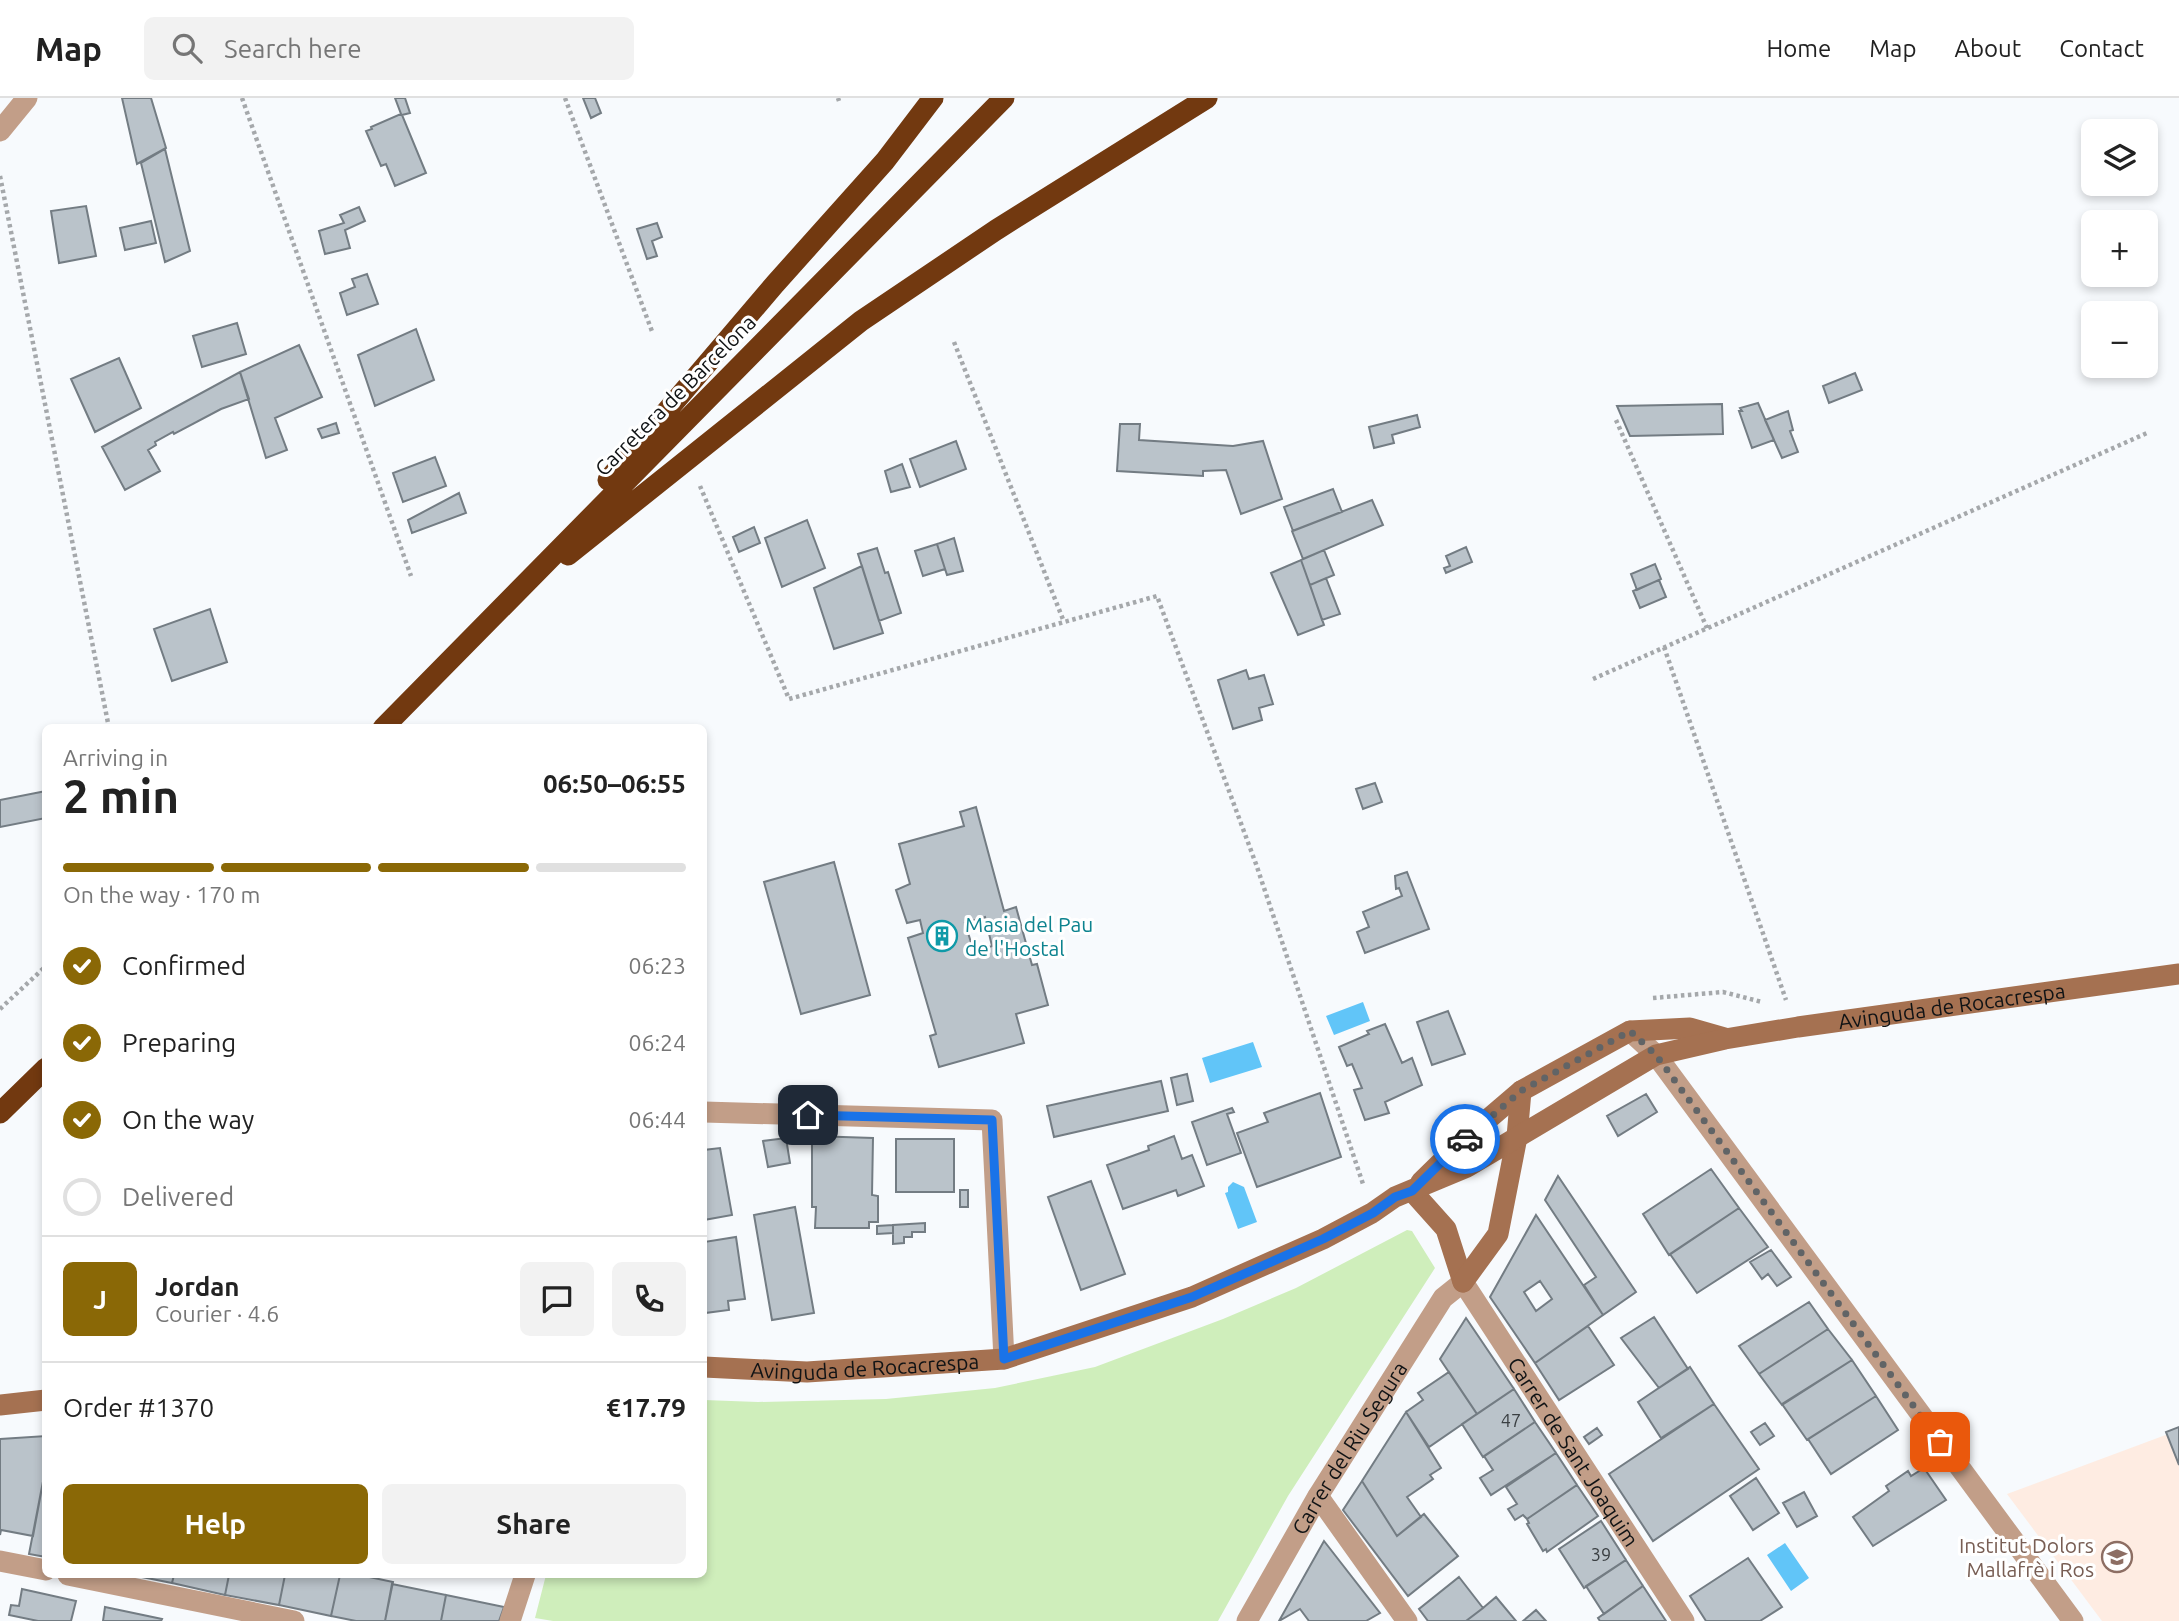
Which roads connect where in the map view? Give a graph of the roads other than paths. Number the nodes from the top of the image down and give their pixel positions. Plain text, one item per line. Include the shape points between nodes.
1 (27, 98) edge
2 (933, 98) edge
3 (1004, 98) edge
4 (1207, 98) edge
5 (0, 131) edge
6 (493, 615) junction
7 (387, 724) edge
8 (2179, 974) edge
9 (1630, 1031) junction
10 (1725, 1039) junction
11 (1656, 1055) junction
12 (42, 1072) edge
13 (1521, 1091) junction
14 (707, 1112) edge
15 (0, 1114) edge
16 (1517, 1138) junction
17 (1412, 1191) junction
18 (1463, 1283) junction
19 (1004, 1359) junction
20 (707, 1367) edge
21 (42, 1400) edge
22 (0, 1405) edge
23 (1318, 1496) junction
24 (0, 1561) edge
25 (42, 1569) edge
26 (83, 1578) edge
27 (524, 1578) edge
28 (294, 1621) edge
29 (510, 1621) edge
30 (1247, 1621) edge
31 (1407, 1621) edge
32 (1684, 1621) edge
33 (2073, 1621) edge

1 - 5 street
2 - 6 highway via 885,161
3 - 6 highway, Carretera de Barcelona
4 - 6 highway via 861,321
6 - 7 highway, Carretera de Barcelona
8 - 10 street, Avinguda de Rocacrespa
9 - 10 street, Avinguda de Rocacrespa via 1690,1028
9 - 11 street
9 - 13 street, Avinguda de Rocacrespa
10 - 11 street, Avinguda de Rocacrespa
11 - 16 street, Avinguda de Rocacrespa
11 - 33 street
12 - 15 highway
13 - 16 street
13 - 17 street, Avinguda de Rocacrespa
14 - 19 street via 992,1120
16 - 17 street, Avinguda de Rocacrespa
16 - 18 street via 1499,1234
17 - 18 street via 1446,1229
17 - 19 street, Avinguda de Rocacrespa via 1323,1239 1192,1297
18 - 23 street, Carrer del Riu Segura via 1443,1298
18 - 32 street, Carrer de Sant Joaquim
19 - 20 street, Avinguda de Rocacrespa via 807,1372
21 - 22 street
23 - 30 street, Carrer del Riu Segura
23 - 31 street
24 - 25 street
26 - 28 street
27 - 29 street

